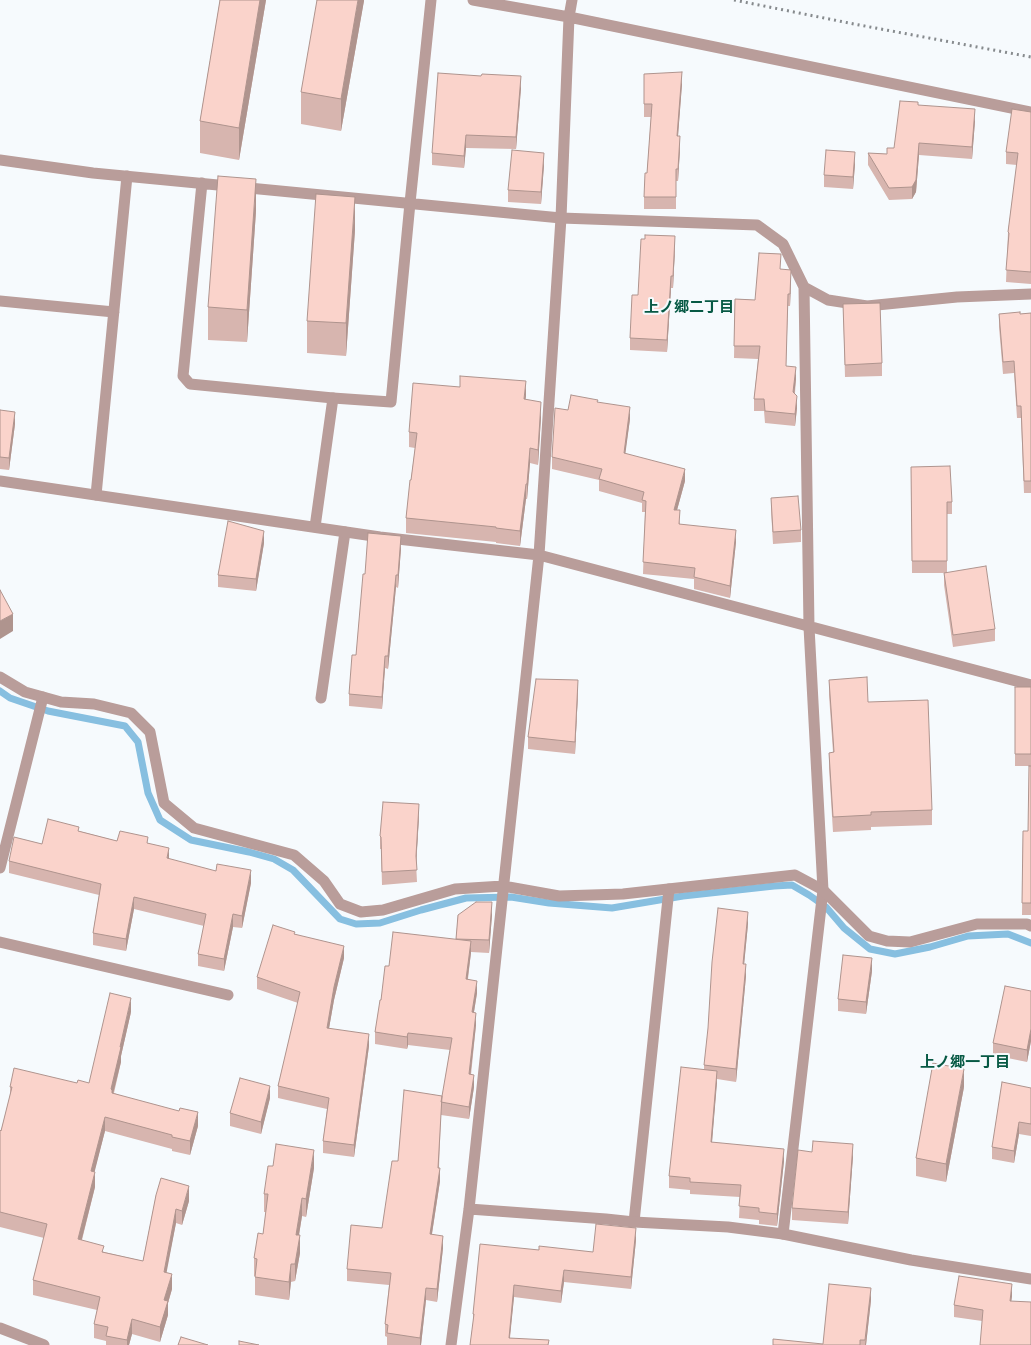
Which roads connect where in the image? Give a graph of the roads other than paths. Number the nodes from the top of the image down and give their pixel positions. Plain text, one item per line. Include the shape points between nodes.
1 (430, 0) edge
2 (473, 0) edge
3 (572, 0) edge
4 (569, 17) junction
5 (1031, 112) edge
6 (0, 160) edge
7 (127, 176) junction
8 (202, 183) junction
9 (410, 203) junction
10 (561, 218) junction
11 (804, 287) junction
12 (1031, 294) edge
13 (0, 302) edge
14 (114, 312) junction
15 (333, 398) junction
16 (0, 481) edge
17 (96, 495) junction
18 (315, 527) junction
19 (345, 532) junction
20 (539, 555) junction
21 (809, 627) junction
22 (0, 677) edge
23 (1031, 685) edge
24 (43, 697) junction
25 (321, 698) dead end
26 (0, 868) edge
27 (503, 886) junction
28 (669, 889) junction
29 (823, 890) junction
30 (1031, 926) edge
31 (0, 942) edge
32 (228, 996) dead end
33 (469, 1209) junction
34 (634, 1222) junction
35 (782, 1234) junction
36 (1031, 1279) edge
37 (0, 1328) edge
38 (44, 1345) edge
39 (451, 1345) edge

1 - 9 street
2 - 4 street
3 - 4 street
4 - 5 street
4 - 10 street
6 - 7 street
7 - 8 street
7 - 14 street
8 - 9 street
8 - 15 street via 182,376 190,384
9 - 10 street
9 - 15 street via 391,402
10 - 11 street via 757,225 783,244
10 - 20 street
11 - 12 street via 828,300 867,306 957,297
11 - 21 street
13 - 14 street
14 - 17 street
15 - 18 street
16 - 17 street
17 - 18 street
18 - 19 street
19 - 20 street
19 - 25 street
20 - 21 street
20 - 27 street
21 - 23 street
21 - 29 street
22 - 24 street via 25,692
24 - 26 street
24 - 27 street via 61,702 94,704 132,713 150,732 164,803 194,828 294,855 324,881 340,904 347,907 361,912 383,910 455,889
27 - 28 street via 559,896 624,894
27 - 33 street
28 - 29 street via 795,875
28 - 34 street
29 - 30 street via 869,936 887,941 910,942 977,924
29 - 35 street
31 - 32 street
33 - 34 street
33 - 39 street
34 - 35 street via 728,1227
35 - 36 street via 911,1260
37 - 38 street

